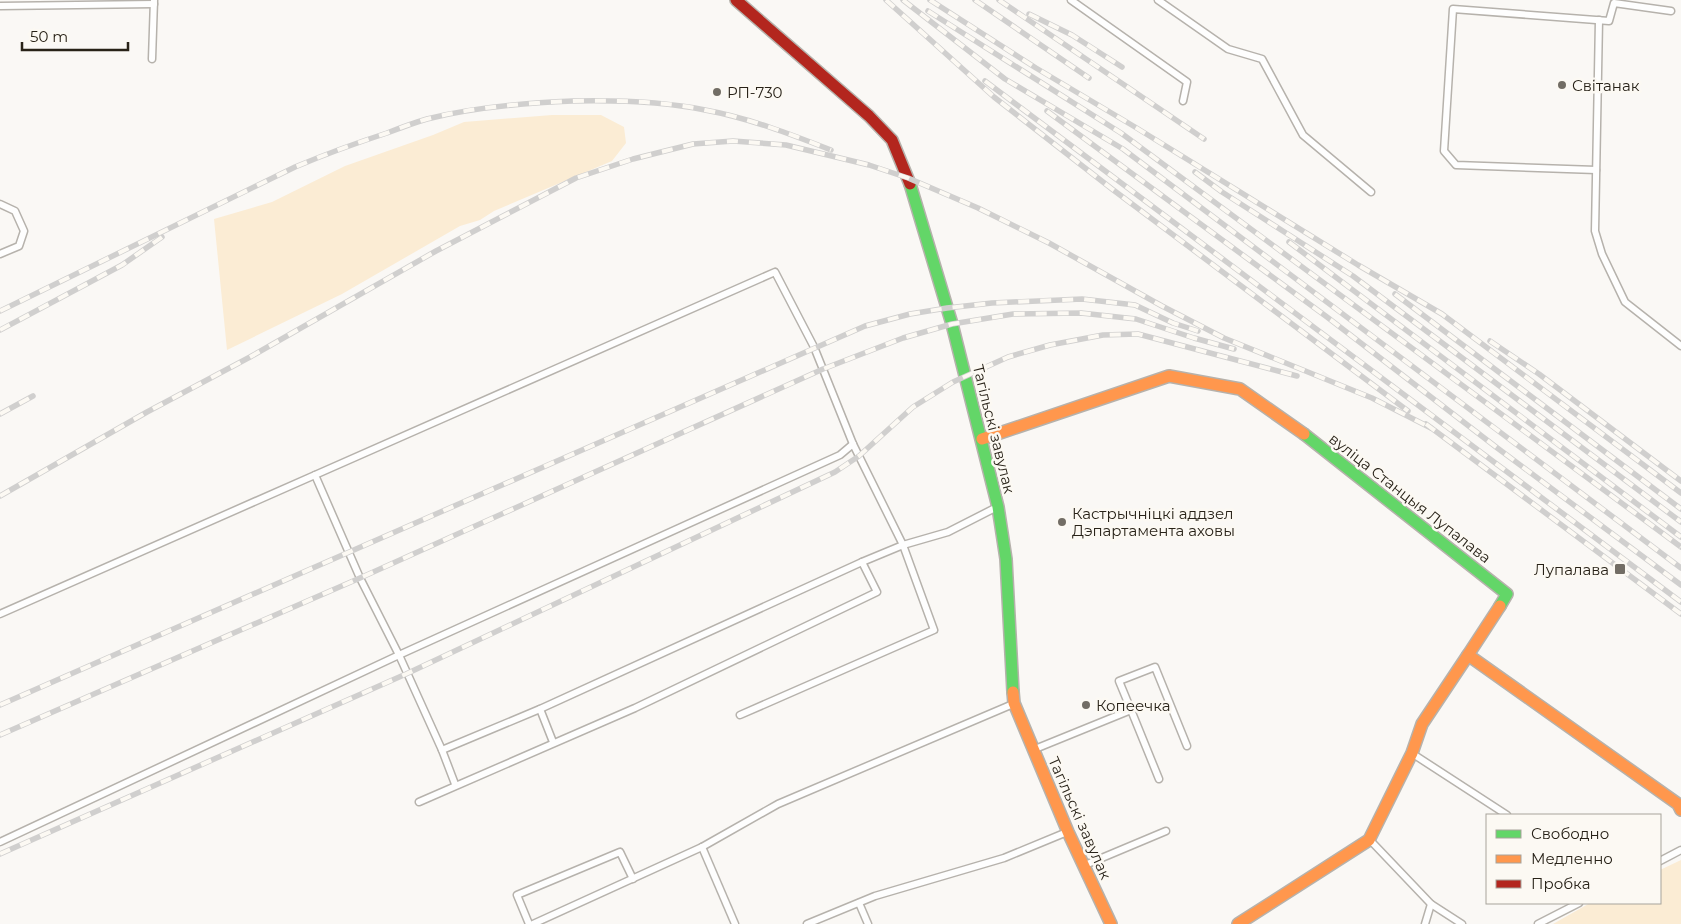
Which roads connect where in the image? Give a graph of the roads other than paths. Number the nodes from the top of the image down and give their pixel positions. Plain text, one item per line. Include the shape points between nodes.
1 (736, 0) edge
2 (1071, 0) edge
3 (1158, 0) edge
4 (154, 2) edge
5 (0, 6) edge
6 (1671, 11) dead end
7 (1599, 20) junction
8 (152, 59) dead end
9 (1183, 101) dead end
10 (1596, 170) junction
11 (1371, 192) dead end
12 (0, 204) edge
13 (0, 254) edge
14 (1681, 346) edge
15 (982, 439) junction
16 (853, 444) junction
17 (315, 474) junction
18 (998, 507) junction
19 (903, 545) junction
20 (862, 562) junction
21 (0, 614) edge
22 (399, 655) junction
23 (1468, 655) junction
24 (1014, 703) junction
25 (540, 709) junction
26 (1131, 710) junction
27 (740, 715) dead end
28 (554, 742) junction
29 (1187, 746) dead end
30 (1034, 749) junction
31 (442, 750) junction
32 (1412, 753) junction
33 (1159, 779) dead end
34 (456, 784) junction
35 (419, 802) dead end
36 (1681, 810) edge
37 (1505, 814) edge
38 (1166, 831) dead end
39 (1068, 832) junction
40 (1369, 840) junction
41 (0, 842) edge
42 (702, 847) junction
43 (1681, 850) edge
44 (1661, 860) edge
45 (1084, 865) junction
46 (633, 879) junction
47 (859, 903) junction
48 (1431, 904) junction
49 (1577, 904) edge
50 (531, 924) edge
51 (735, 924) edge
52 (806, 924) edge
53 (868, 924) edge
54 (1111, 924) edge
55 (1238, 924) edge
56 (1425, 924) edge
57 (1462, 924) edge
58 (1538, 924) edge

1 - 15 street, Тагільскі завулак via 892,140 908,178 942,288
2 - 9 lane via 1186,82
3 - 11 lane via 1228,49 1262,59 1303,135
4 - 5 lane
4 - 8 lane
6 - 7 lane via 1614,3 1609,21
7 - 10 lane
7 - 10 lane via 1453,9 1444,151 1456,165
10 - 14 lane via 1594,231 1621,294 1625,302
12 - 13 lane via 16,211 24,231 19,246
15 - 18 street, Тагільскі завулак
15 - 23 street, вуліца Станцыя Лупалава via 1169,376 1240,389 1298,429 1507,594
16 - 17 lane via 823,369 775,272
16 - 19 lane
16 - 22 lane via 840,455
17 - 21 lane
17 - 22 lane via 360,578
18 - 19 lane via 948,532
18 - 24 street, Тагільскі завулак via 1006,559
19 - 20 lane
19 - 27 lane via 934,630
20 - 25 lane
20 - 28 lane via 877,592 635,708
22 - 31 lane
22 - 41 lane
23 - 32 street via 1422,724
23 - 36 street via 1678,804
24 - 30 street, Тагільскі завулак
24 - 42 lane via 778,804
25 - 28 lane
25 - 31 lane
26 - 29 lane via 1120,682 1155,667
26 - 30 lane
26 - 33 lane
28 - 34 lane
30 - 39 street, Тагільскі завулак
31 - 34 lane
32 - 37 lane
32 - 40 street
34 - 35 lane
38 - 45 lane
39 - 45 street, Тагільскі завулак
39 - 47 lane via 1004,858
40 - 48 lane
40 - 55 street
42 - 46 lane
42 - 51 lane
43 - 44 lane
45 - 54 street, Тагільскі завулак
46 - 50 lane
46 - 50 lane via 620,852 518,896
47 - 52 lane
47 - 53 lane
48 - 56 lane
48 - 57 lane
49 - 58 lane

